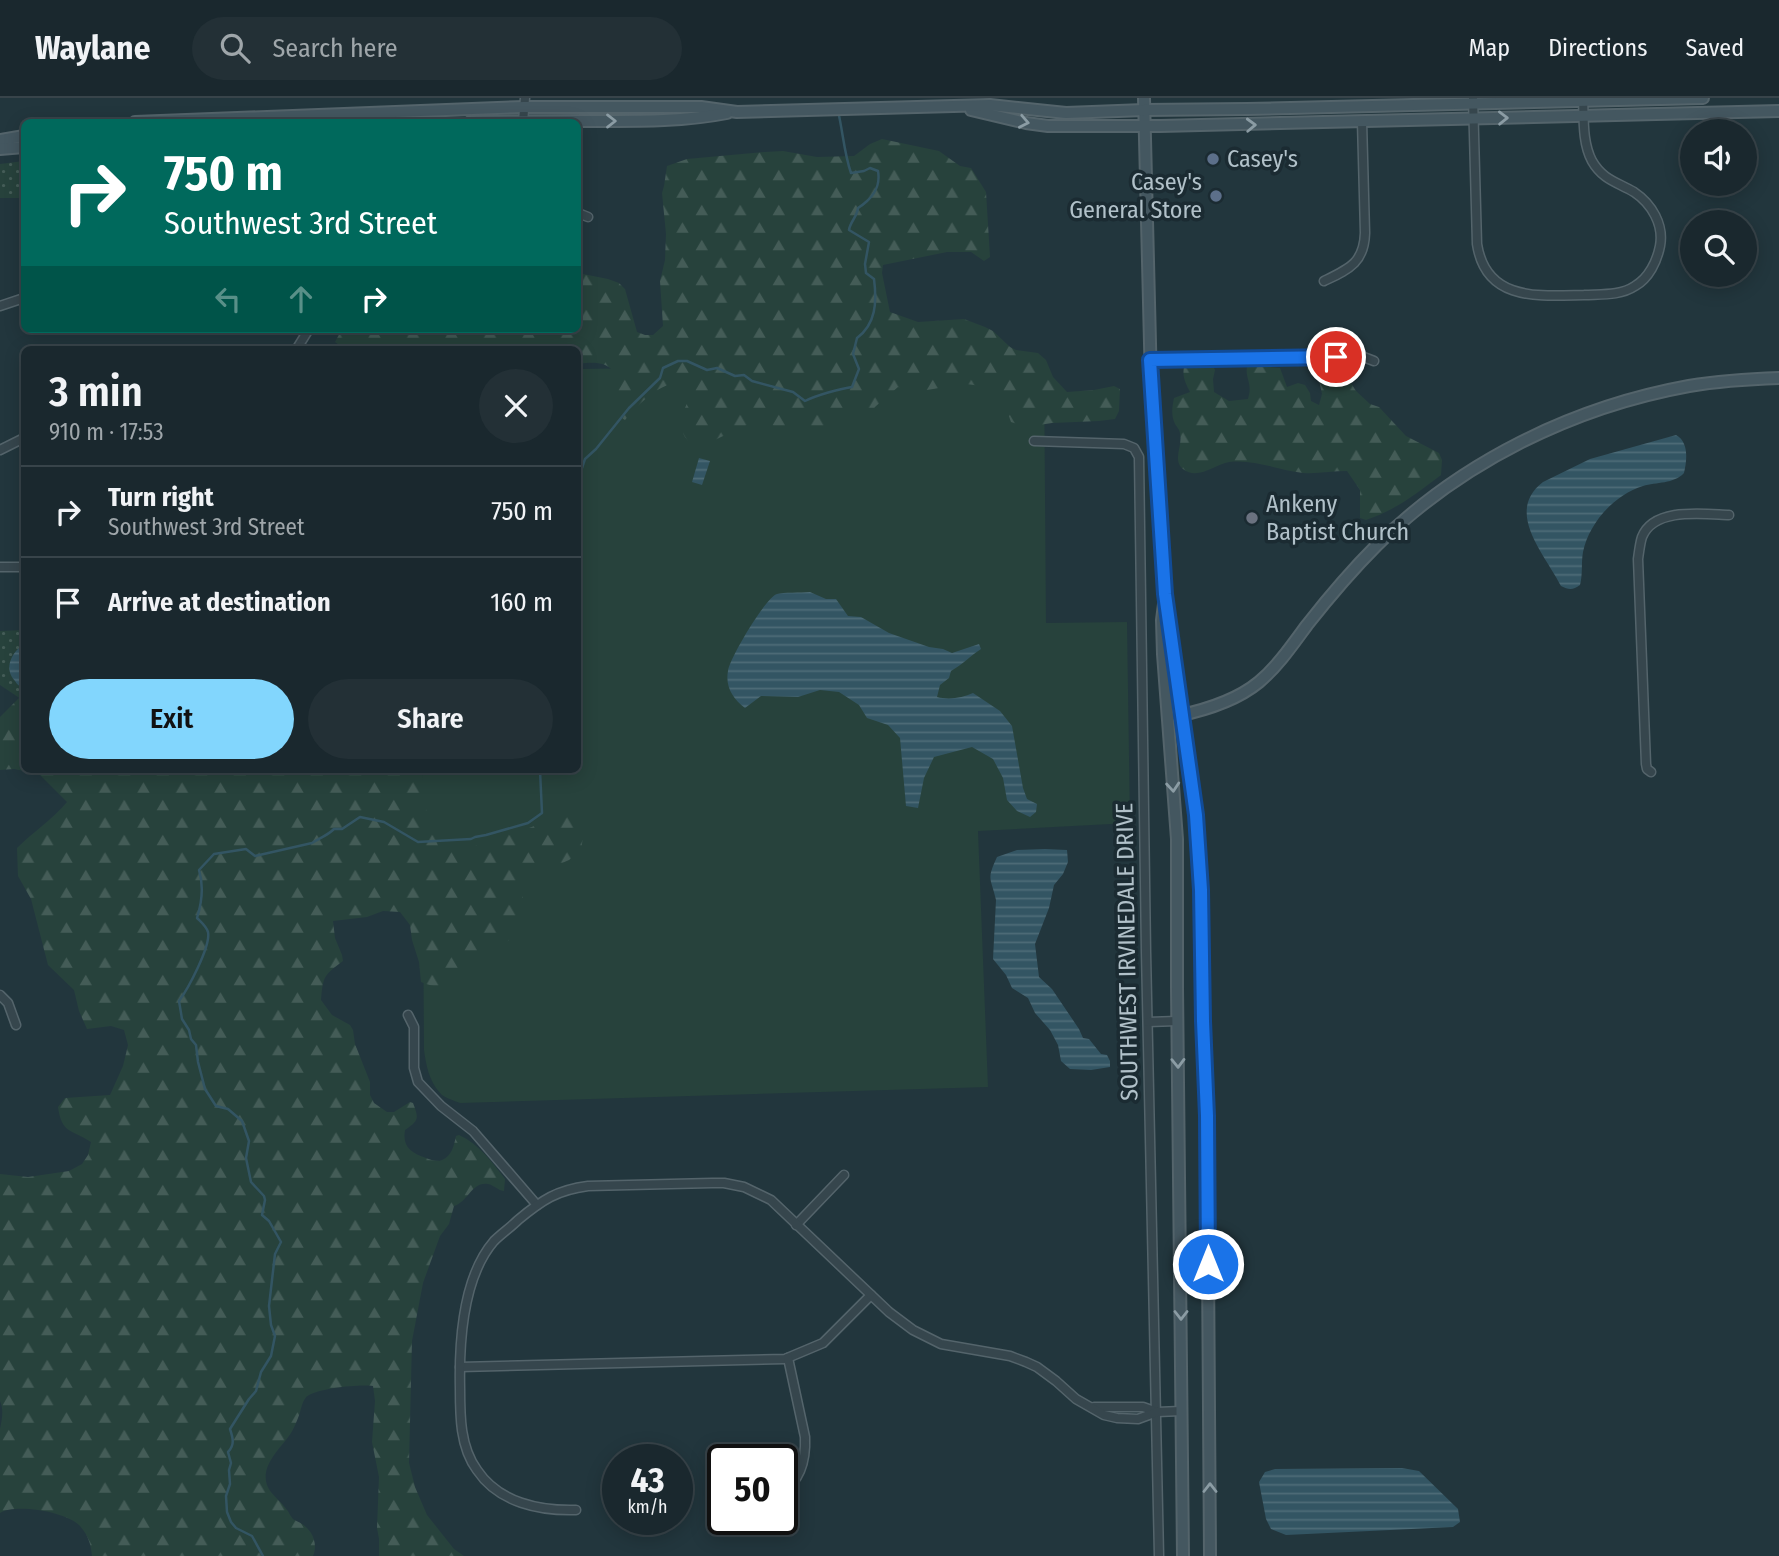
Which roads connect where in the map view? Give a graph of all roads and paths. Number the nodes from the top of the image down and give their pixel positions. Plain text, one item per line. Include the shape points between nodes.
1 (1695, 98) edge
2 (1703, 98) edge
3 (1583, 99) edge
4 (1474, 101) edge
5 (1144, 104) edge
6 (958, 106) junction
7 (1779, 111) edge
8 (524, 112) edge
9 (1696, 114) junction
10 (1584, 116) junction
11 (252, 119) edge
12 (486, 119) edge
13 (1474, 119) junction
14 (1362, 121) junction
15 (1144, 126) junction
16 (21, 136) edge
17 (0, 140) edge
18 (21, 147) edge
19 (0, 149) edge
20 (581, 214) edge
21 (588, 217) dead end
22 (1324, 281) dead end
23 (21, 299) edge
24 (0, 306) edge
25 (1150, 360) junction
26 (1374, 361) dead end
27 (1779, 378) edge
28 (21, 440) edge
29 (1034, 442) dead end
30 (0, 450) edge
31 (1729, 515) dead end
32 (0, 567) edge
33 (21, 567) edge
34 (1165, 594) junction
35 (1181, 715) junction
36 (1168, 719) junction
37 (1651, 772) dead end
38 (0, 995) edge
39 (408, 1015) dead end
40 (1177, 1021) junction
41 (1148, 1022) junction
42 (16, 1025) dead end
43 (844, 1175) dead end
44 (537, 1205) junction
45 (796, 1224) junction
46 (871, 1295) junction
47 (788, 1358) junction
48 (460, 1367) junction
49 (1181, 1411) junction
50 (1157, 1412) junction
51 (798, 1476) edge
52 (576, 1510) dead end
53 (1159, 1556) edge
54 (1183, 1556) edge
55 (1210, 1556) edge

1 - 2 main road
1 - 3 main road
1 - 9 street
3 - 4 main road
3 - 10 street
4 - 5 main road
4 - 13 street
5 - 6 main road via 1066,113
5 - 15 main road, SOUTHWEST IRVINEDALE DRIVE
6 - 8 main road
6 -> 15 main road via 1048,126
7 - 9 main road
8 - 11 main road
8 - 12 main road
9 - 10 main road
13 -> 10 main road
10 - 13 street via 1587,148 1594,164 1646,202 1661,233 1656,262 1636,286 1621,293 1523,295 1508,290 1486,269 1479,255
13 - 14 main road
15 -> 14 main road
14 - 22 street via 1363,250 1356,263
15 - 25 main road, SOUTHWEST IRVINEDALE DRIVE
16 - 17 main road
18 - 19 main road
20 - 21 street
23 - 24 street
25 - 26 street via 1361,356
25 - 34 main road, SOUTHWEST IRVINEDALE DRIVE
27 - 35 main road via 1662,392 1600,410 1509,448 1399,524 1334,591 1258,683 1215,706
28 - 30 street
29 - 41 street, SOUTHWEST IRVINEDALE DRIVE via 1124,444 1134,448 1139,457
31 - 37 street via 1669,515 1651,524 1642,536 1638,559 1646,764
32 - 33 street
34 - 35 main road, SOUTHWEST IRVINEDALE DRIVE
34 - 36 main road, SOUTHWEST IRVINEDALE DRIVE via 1162,620
35 - 36 main road
55 -> 35 main road, SOUTHWEST IRVINEDALE DRIVE via 1201,890 1196,815
36 -> 40 main road, SOUTHWEST IRVINEDALE DRIVE via 1177,839
38 - 42 street
39 - 44 street via 414,1027 418,1082 473,1131
40 - 41 street
40 -> 49 main road, SOUTHWEST IRVINEDALE DRIVE
41 - 50 street, SOUTHWEST IRVINEDALE DRIVE
43 - 45 street
44 - 45 street via 562,1191 588,1186 724,1184 744,1187 771,1200
44 - 48 street via 494,1241 479,1268 465,1313
45 - 46 street
46 - 47 street via 823,1343
46 - 50 street via 927,1338 1026,1362 1091,1406 1143,1407
47 - 48 street
47 - 51 street via 805,1437
48 - 52 street via 461,1425 477,1472 519,1502
49 - 50 street
49 - 54 main road, SOUTHWEST IRVINEDALE DRIVE
50 - 53 street, SOUTHWEST IRVINEDALE DRIVE

